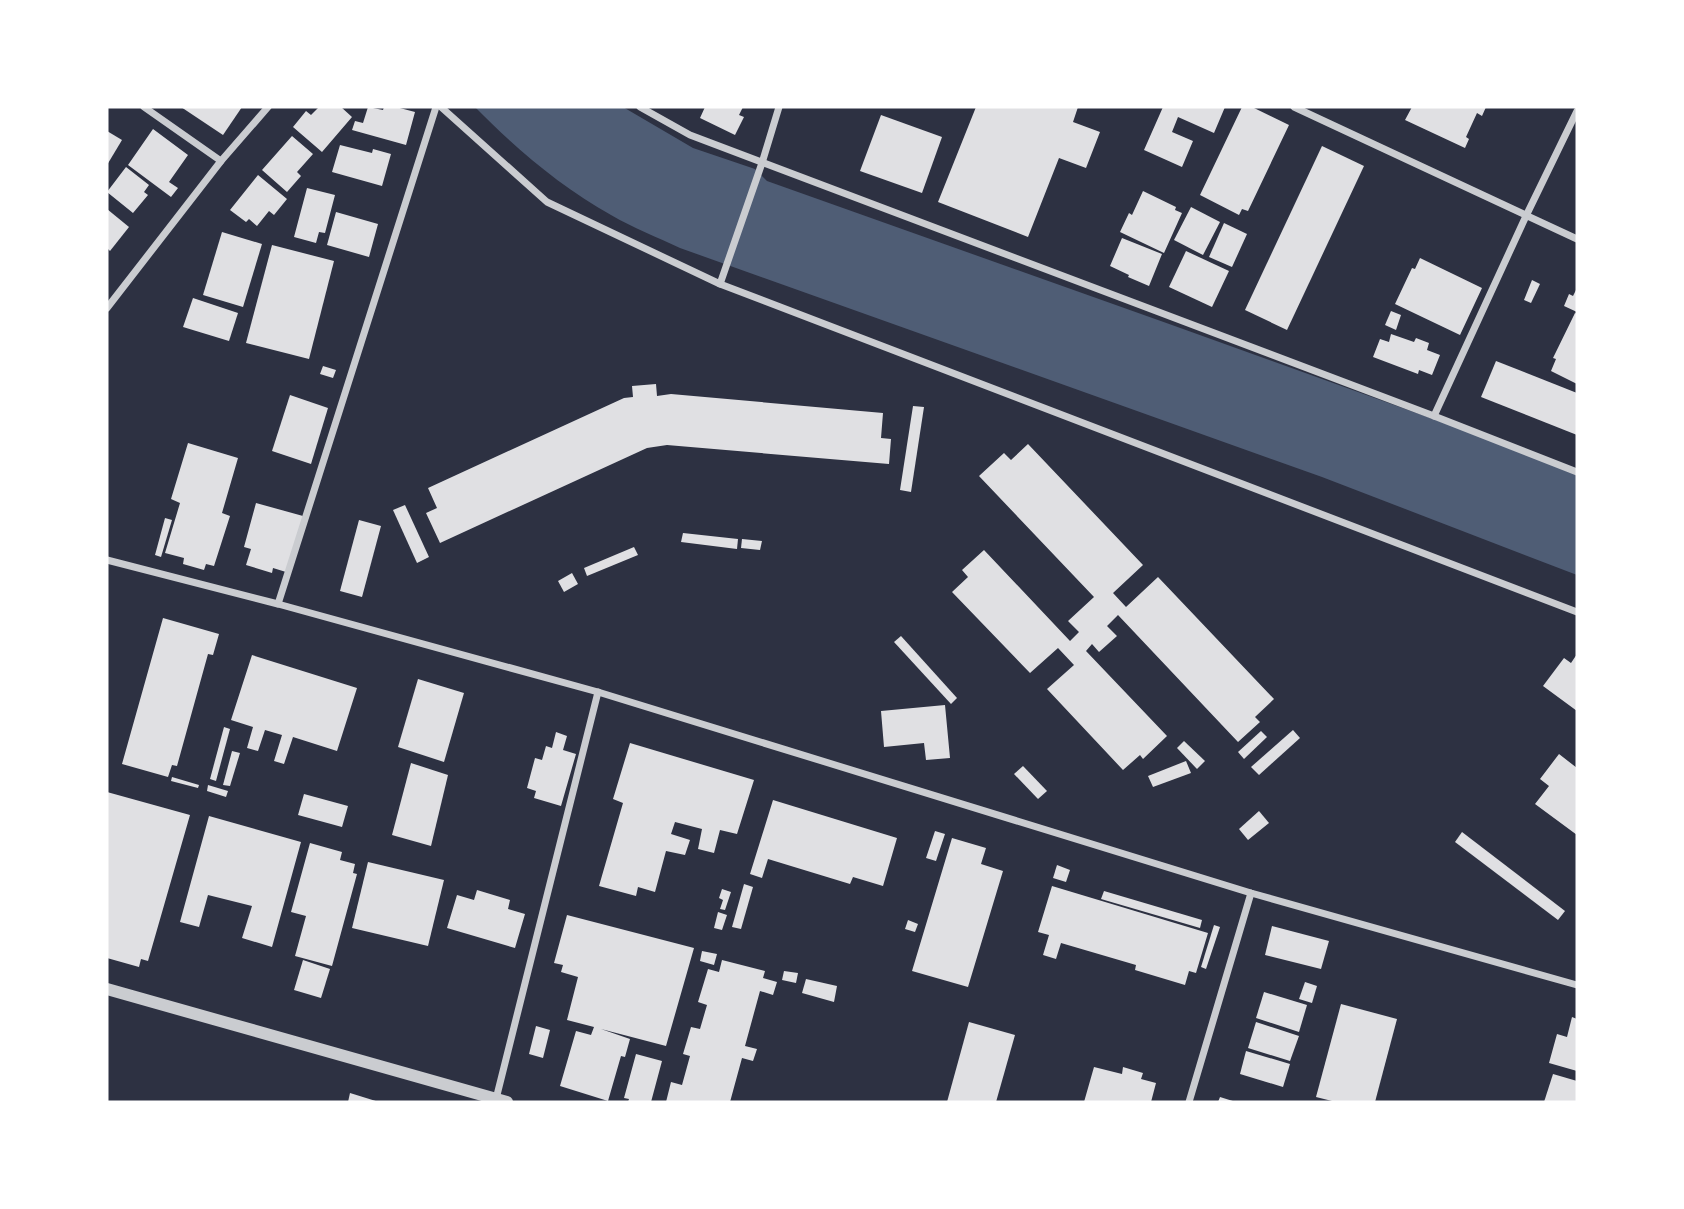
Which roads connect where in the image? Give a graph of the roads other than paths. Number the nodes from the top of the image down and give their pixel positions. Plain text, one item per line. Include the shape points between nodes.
1 (144, 107) edge
2 (268, 107) edge
3 (438, 107) edge
4 (640, 107) edge
5 (779, 107) edge
6 (1294, 107) edge
7 (1577, 111) edge
8 (222, 161) junction
9 (762, 163) junction
10 (1526, 216) junction
11 (1577, 239) edge
12 (719, 284) junction
13 (107, 308) edge
14 (1434, 416) junction
15 (1577, 472) edge
16 (107, 560) edge
17 (278, 604) junction
18 (1577, 612) edge
19 (598, 692) junction
20 (1251, 893) junction
21 (1577, 985) edge
22 (107, 989) edge
23 (502, 1101) edge
24 (1189, 1102) edge

1 - 8 street
2 - 8 street
3 - 12 street via 547,202
3 - 17 street
4 - 9 street via 690,135
5 - 9 street
6 - 10 street
7 - 10 street
8 - 13 street
9 - 12 street
9 - 14 street
10 - 11 street
10 - 14 street
12 - 18 street
14 - 15 street
16 - 17 street
17 - 19 street
19 - 20 street
19 - 23 street
20 - 21 street
20 - 24 street
22 - 23 street

